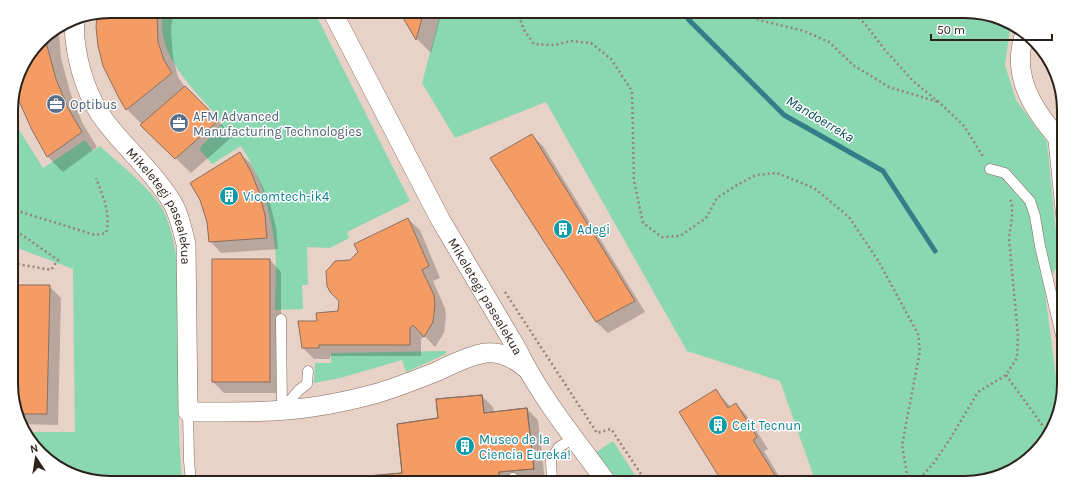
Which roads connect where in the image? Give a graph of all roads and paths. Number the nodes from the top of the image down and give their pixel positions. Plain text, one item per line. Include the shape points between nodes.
1 (336, 18) edge
2 (520, 18) edge
3 (756, 18) edge
4 (859, 18) edge
5 (75, 25) edge
6 (1023, 39) edge
7 (940, 103) junction
8 (1057, 137) edge
9 (990, 169) joint
10 (96, 178) dead end
11 (1007, 193) dead end
12 (18, 211) edge
13 (18, 232) edge
14 (18, 264) edge
15 (501, 286) dead end
16 (1057, 318) edge
17 (281, 319) dead end
18 (527, 370) junction
19 (308, 371) dead end
20 (1006, 375) junction
21 (282, 410) junction
22 (188, 412) junction
23 (1045, 429) edge
24 (574, 438) junction
25 (190, 476) edge
26 (552, 476) edge
27 (602, 476) edge
28 (642, 476) edge
29 (909, 476) edge
30 (922, 476) edge

1 - 18 street, Mikeletegi pasealekua via 440,219
2 - 29 path via 534,44 554,45 571,41 591,43 611,59 632,91 634,181 641,216 643,223 662,237 680,236 706,218 717,198 756,175 777,173 814,188 849,217 879,262 918,334 920,350 902,445
3 - 7 path via 804,31 829,42 853,65 889,87
4 - 7 path via 913,81
5 - 22 street, Mikeletegi pasealekua via 81,69 92,100 104,121 171,199 181,225 186,244
6 - 8 street via 1020,56 1021,74 1039,114
7 - 9 path via 964,126
9 - 16 lane via 1005,173 1030,201
10 - 12 path via 106,203 106,233 95,235
11 - 20 path via 1012,204 1009,239 1018,335 1017,358
13 - 14 path via 58,260 51,270
15 - 28 path via 597,433 611,429
17 - 21 lane
18 - 21 street, Mikeletegi pasealekua via 507,355 485,353 379,392 338,402
18 - 24 street, Mikeletegi pasealekua
19 - 21 lane via 307,384
20 - 23 path
20 - 30 path via 978,392 950,439
21 - 22 street, Mikeletegi pasealekua
22 - 25 lane, Mikeletegi pasealekua
24 - 26 lane via 559,447 551,459
24 - 27 street, Mikeletegi pasealekua

